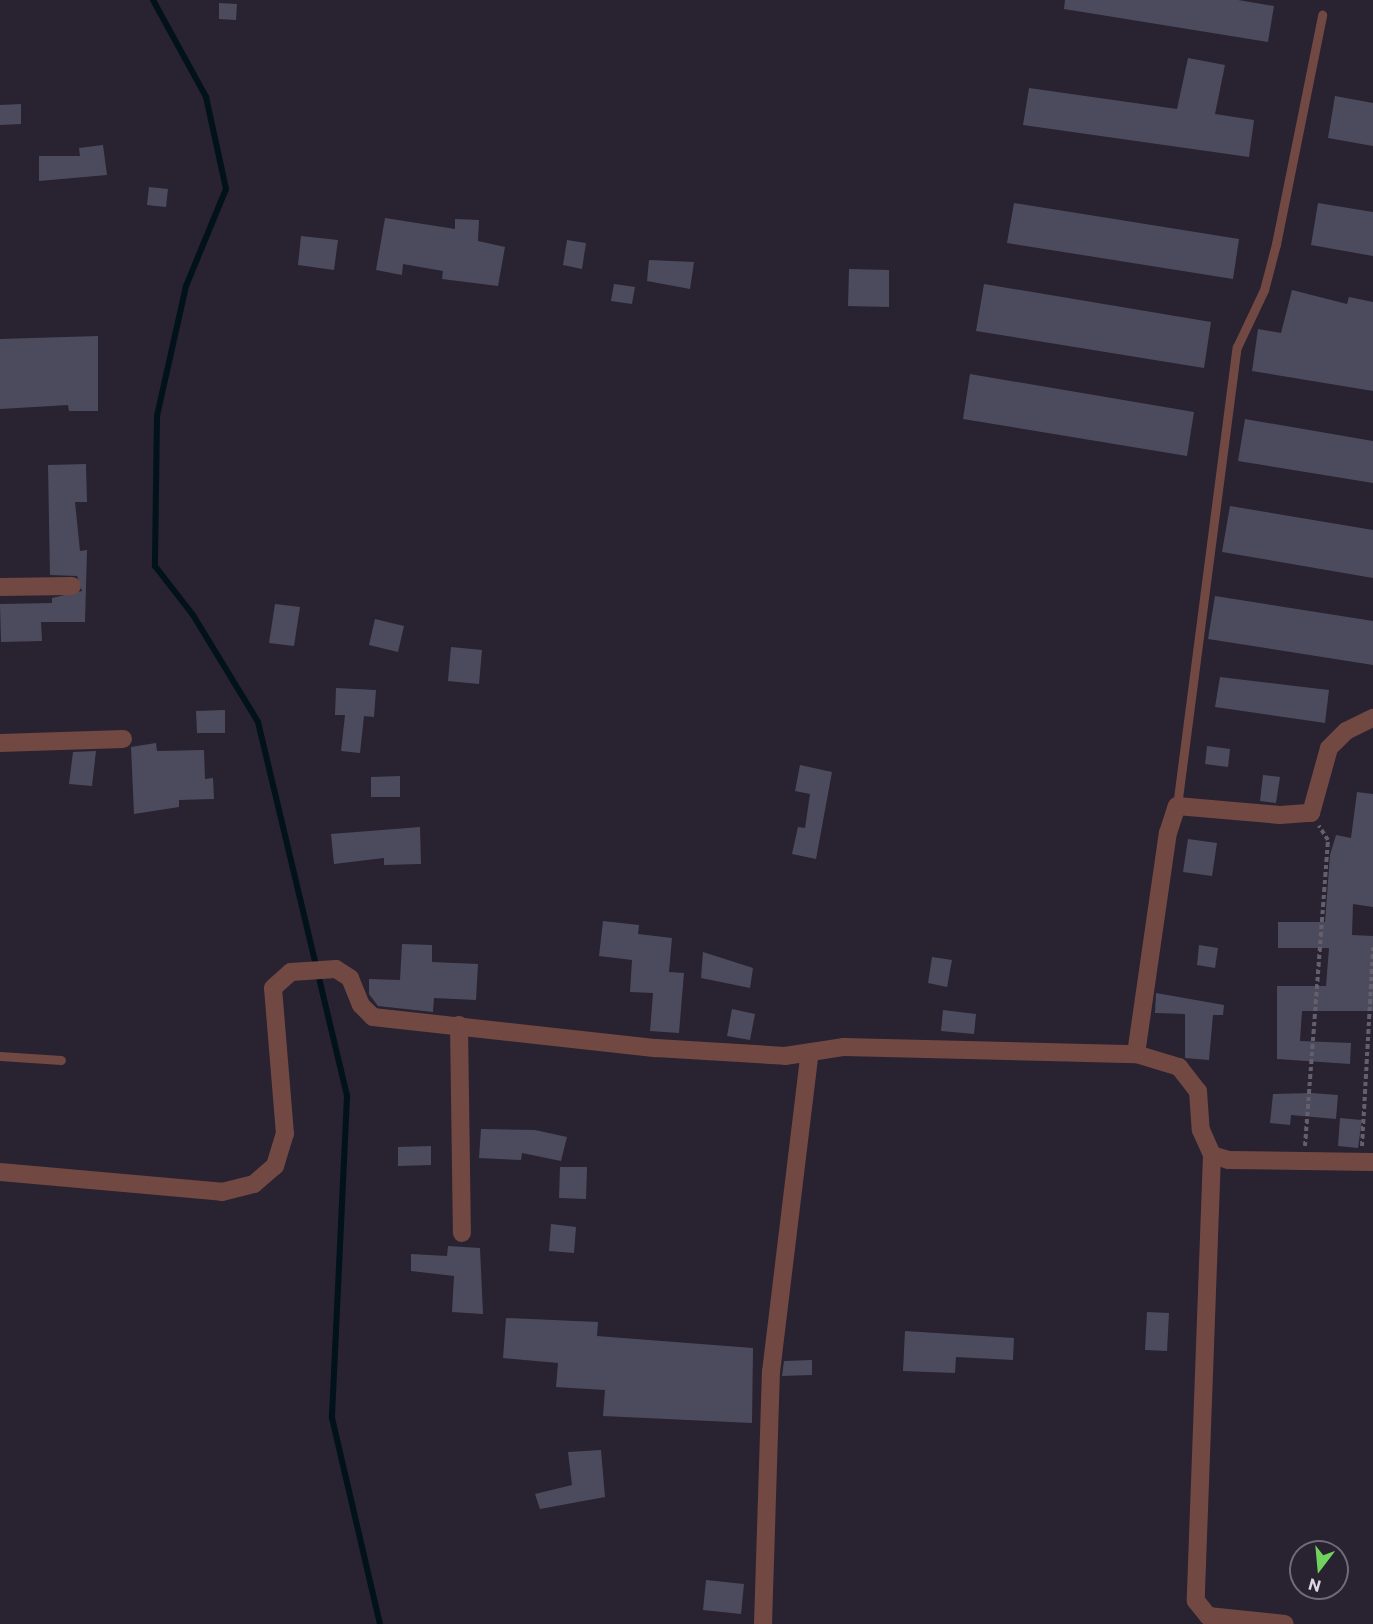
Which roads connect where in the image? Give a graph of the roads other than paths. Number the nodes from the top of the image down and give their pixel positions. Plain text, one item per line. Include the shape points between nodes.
1 (1322, 15) dead end
2 (72, 586) dead end
3 (0, 587) edge
4 (1373, 718) edge
5 (123, 739) dead end
6 (0, 743) edge
7 (1177, 806) junction
8 (459, 1025) junction
9 (810, 1052) junction
10 (1136, 1054) junction
11 (0, 1056) edge
12 (61, 1060) dead end
13 (1212, 1155) junction
14 (1367, 1162) edge
15 (0, 1172) edge
16 (462, 1233) dead end
17 (763, 1624) edge
18 (1285, 1624) edge

1 - 7 lane via 1276,244 1264,290 1237,347
2 - 3 street
4 - 7 street via 1346,731 1329,748 1311,813 1280,815
5 - 6 street
7 - 10 street via 1168,833
8 - 9 street via 656,1048 785,1056
8 - 15 street via 373,1017 361,1005 350,978 336,969 291,972 273,988 285,1134 275,1166 254,1184 222,1192
8 - 16 street
9 - 10 street via 843,1047
9 - 17 street via 771,1372
10 - 13 street via 1179,1067 1198,1091 1201,1131
11 - 12 lane
13 - 14 street via 1228,1161
13 - 18 street via 1196,1601 1208,1616

